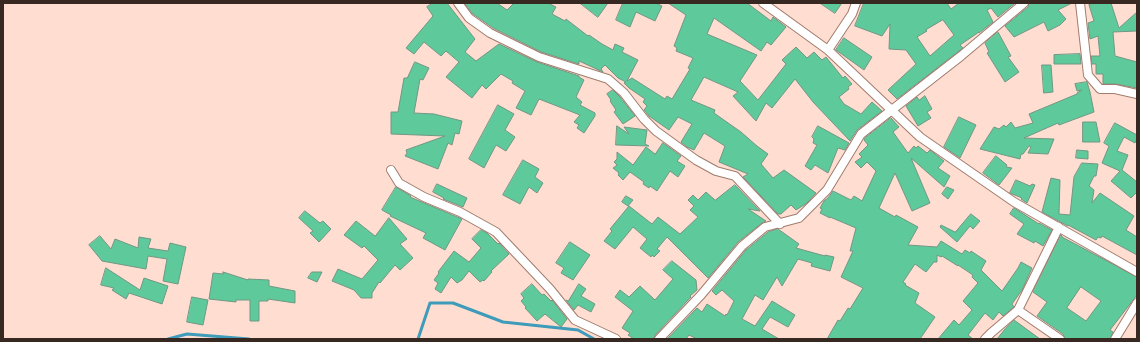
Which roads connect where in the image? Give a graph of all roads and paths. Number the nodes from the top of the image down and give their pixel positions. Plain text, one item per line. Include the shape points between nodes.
1 (458, 3) edge
2 (763, 3) edge
3 (856, 3) edge
4 (1024, 3) edge
5 (1080, 3) edge
6 (828, 50) junction
7 (1137, 94) edge
8 (892, 110) junction
9 (391, 170) dead end
10 (780, 224) junction
11 (1059, 228) junction
12 (1137, 272) edge
13 (1137, 303) edge
14 (1018, 310) junction
15 (616, 339) edge
16 (659, 339) edge
17 (985, 339) edge
18 (1060, 339) edge
19 (1115, 339) edge

1 - 10 street via 469,18 490,33 539,57 608,79 624,93 656,131 696,160 716,171 735,176
2 - 6 street
3 - 6 street via 852,14
4 - 8 street
5 - 7 street via 1088,75 1100,89 1115,89
6 - 8 street
8 - 10 street via 860,134 827,190 799,218
8 - 11 street via 920,137 1014,202
9 - 15 street via 399,183 496,232 550,289 575,320
10 - 16 street via 765,227 742,246 701,295
11 - 12 street
11 - 14 street
13 - 19 street
14 - 17 street
14 - 18 street

